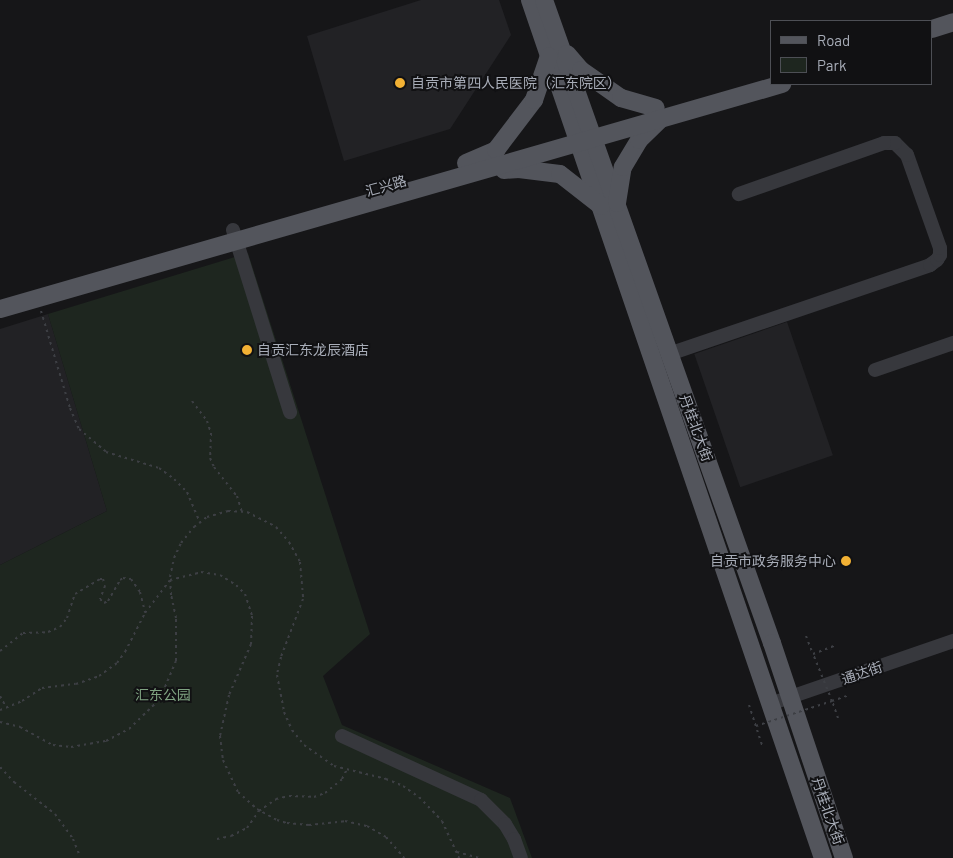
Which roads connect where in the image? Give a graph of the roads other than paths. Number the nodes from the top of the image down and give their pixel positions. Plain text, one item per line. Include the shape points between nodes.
1 (530, 0) edge
2 (544, 0) edge
3 (953, 22) edge
4 (933, 29) edge
5 (953, 34) edge
6 (933, 40) edge
7 (554, 50) junction
8 (770, 76) edge
9 (778, 85) edge
10 (659, 113) junction
11 (584, 135) junction
12 (470, 168) junction
13 (739, 194) dead end
14 (609, 206) junction
15 (235, 236) junction
16 (0, 298) edge
17 (0, 310) edge
18 (953, 343) edge
19 (669, 354) junction
20 (875, 370) dead end
21 (290, 412) dead end
22 (953, 642) edge
23 (790, 698) junction
24 (770, 704) junction
25 (342, 736) dead end
26 (521, 858) edge
27 (823, 858) edge
28 (844, 858) edge

1 - 7 main road, 丹桂北大街
2 - 7 main road, 丹桂北大街
3 - 4 main road
5 - 6 main road
7 - 10 main road via 621,98
7 - 11 main road, 丹桂北大街
7 - 12 main road via 534,100 496,150
8 - 10 main road
9 - 10 main road
10 - 11 main road, 汇兴路
10 - 14 main road via 623,167
11 - 12 main road, 汇兴路
11 - 14 main road, 丹桂北大街
12 - 14 main road via 560,174
12 - 15 main road, 汇兴路
13 - 19 street via 884,143 895,143 908,155 940,255 930,266
14 - 19 main road, 丹桂北大街
14 - 24 main road, 丹桂北大街
15 - 16 main road, 汇兴路
15 - 17 main road
15 - 21 street
18 - 20 street
19 - 23 main road, 丹桂北大街
22 - 23 street, 通达街
23 - 24 street, 通达街
23 - 28 main road, 丹桂北大街
24 - 27 main road, 丹桂北大街
25 - 26 street via 481,800 505,824

